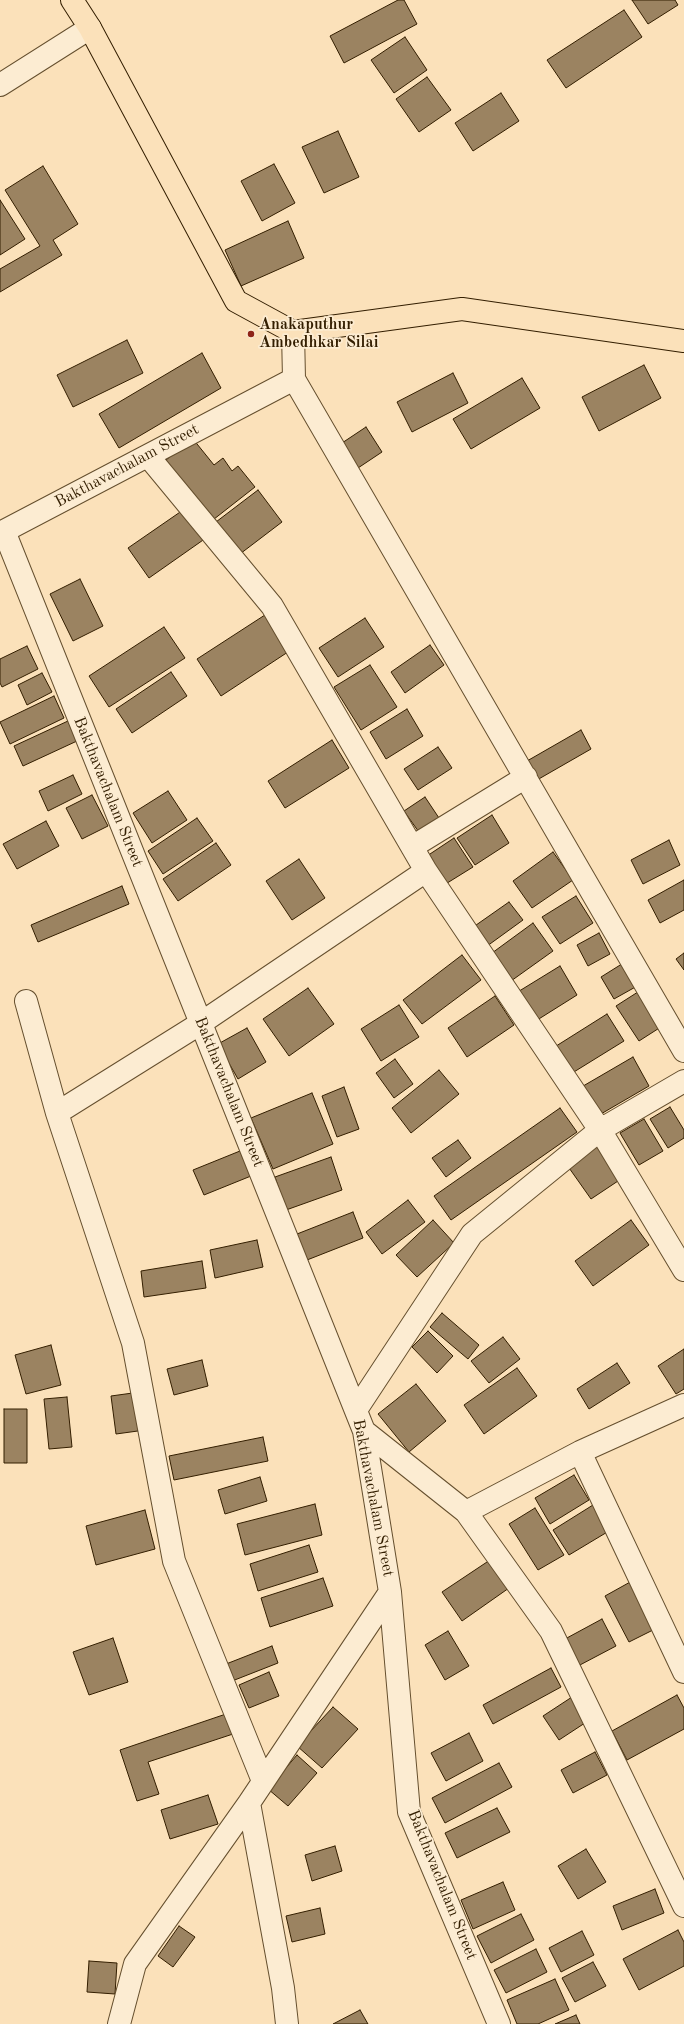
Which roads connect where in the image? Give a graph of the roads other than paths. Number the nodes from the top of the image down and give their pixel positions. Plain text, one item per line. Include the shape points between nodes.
1 (72, 0) edge
2 (90, 28) junction
3 (0, 85) edge
4 (293, 332) junction
5 (684, 341) edge
6 (294, 379) junction
7 (148, 456) junction
8 (2, 530) edge
9 (526, 777) junction
10 (412, 847) junction
11 (426, 871) junction
12 (26, 1001) dead end
13 (201, 1023) junction
14 (684, 1051) edge
15 (684, 1081) edge
16 (57, 1113) junction
17 (600, 1130) junction
18 (684, 1270) edge
19 (684, 1405) edge
20 (356, 1410) junction
21 (364, 1431) junction
22 (580, 1452) junction
23 (466, 1512) junction
24 (390, 1592) junction
25 (684, 1672) edge
26 (263, 1781) junction
27 (249, 1803) junction
28 (684, 1906) edge
29 (119, 2024) edge
30 (287, 2024) edge
31 (499, 2024) edge

1 - 2 main road
2 - 3 street
2 - 4 main road via 236,300
4 - 5 main road via 462,309
4 - 6 street
6 - 7 street, Bakthavachalam Street
6 - 9 street
7 - 8 street, Bakthavachalam Street
7 - 10 street via 272,606
8 - 13 street, Bakthavachalam Street
9 - 10 street
9 - 14 street
10 - 11 street
11 - 13 street
11 - 17 street
12 - 16 street
13 - 16 street
13 - 20 street, Bakthavachalam Street
15 - 17 street
16 - 26 street via 134,1343 174,1561
17 - 18 street
17 - 20 street via 472,1234
19 - 22 street
20 - 21 street, Bakthavachalam Street
21 - 23 street
21 - 24 street, Bakthavachalam Street
22 - 23 street
22 - 25 street
23 - 28 street via 551,1631
24 - 26 street
24 - 31 street, Bakthavachalam Street via 409,1812
26 - 27 street
27 - 29 street via 135,1964
27 - 30 street via 283,1988

